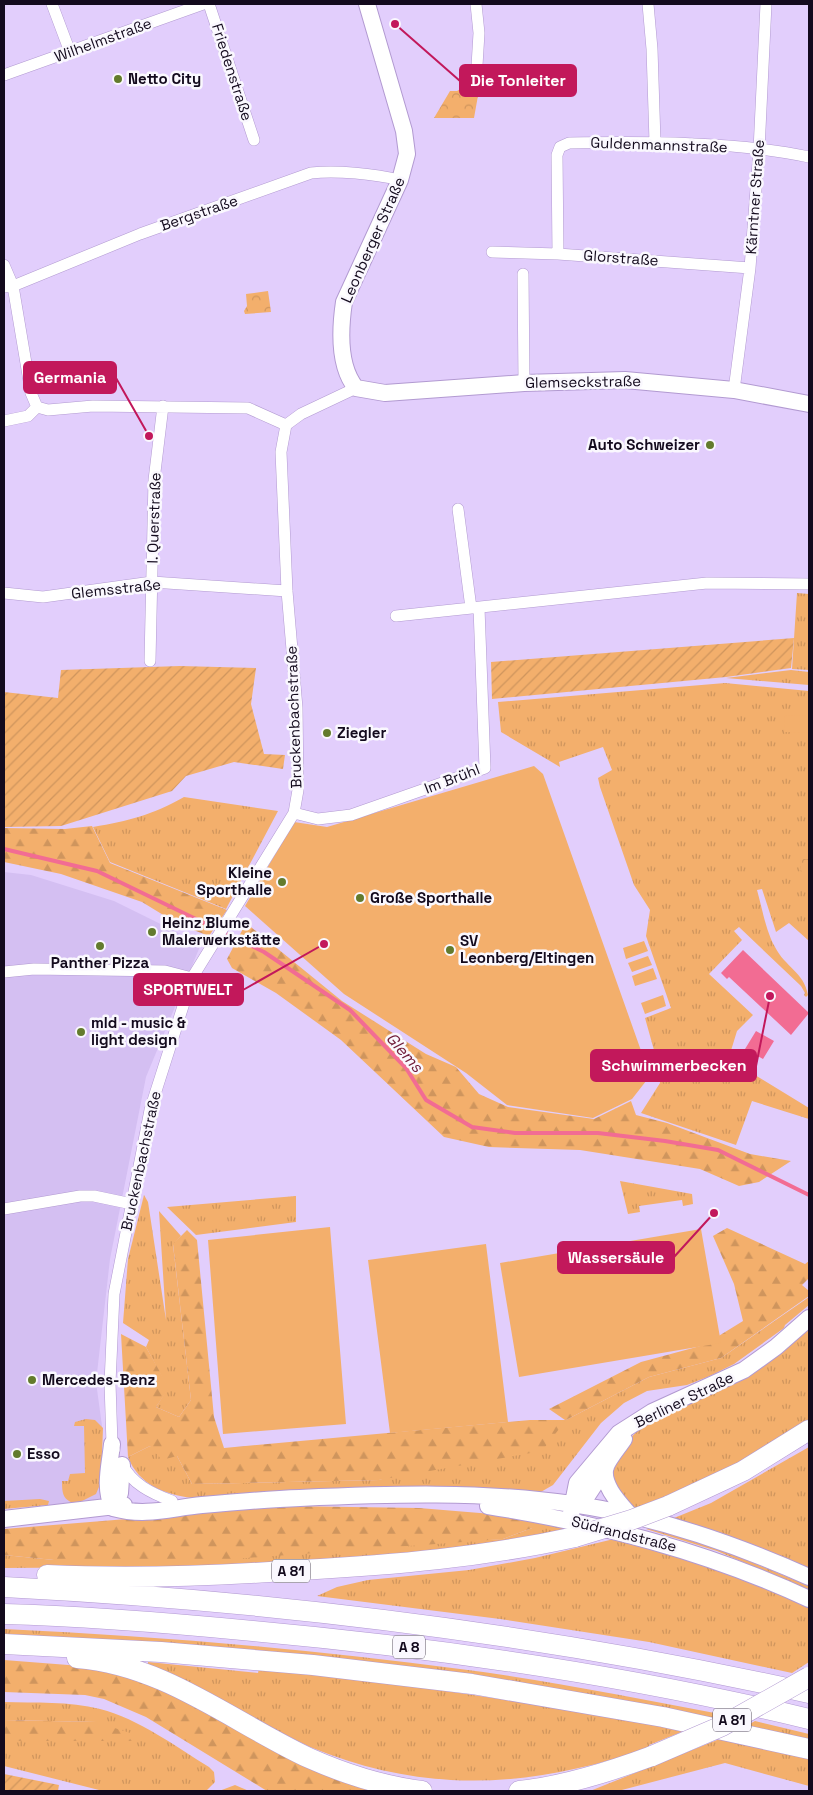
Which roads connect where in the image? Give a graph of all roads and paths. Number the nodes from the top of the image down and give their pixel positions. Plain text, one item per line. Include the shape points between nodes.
1 (52, 4) edge
2 (203, 4) edge
3 (209, 4) edge
4 (367, 4) edge
5 (476, 4) edge
6 (648, 4) edge
7 (766, 4) edge
8 (70, 52) junction
9 (4, 75) edge
10 (476, 82) dead end
11 (254, 140) dead end
12 (655, 142) junction
13 (759, 150) junction
14 (809, 157) edge
15 (400, 180) junction
16 (492, 252) dead end
17 (558, 254) junction
18 (4, 265) edge
19 (750, 268) junction
20 (523, 274) dead end
21 (9, 287) edge
22 (524, 383) junction
23 (356, 388) junction
24 (734, 390) junction
25 (809, 404) edge
26 (164, 406) junction
27 (37, 407) junction
28 (4, 421) edge
29 (286, 425) junction
30 (458, 509) dead end
31 (152, 582) junction
32 (809, 584) edge
33 (288, 591) junction
34 (4, 593) edge
35 (475, 608) junction
36 (396, 616) dead end
37 (150, 661) dead end
38 (294, 813) junction
39 (4, 972) edge
40 (192, 978) junction
41 (132, 1204) junction
42 (4, 1209) edge
43 (809, 1318) edge
44 (634, 1424) junction
45 (809, 1430) edge
46 (112, 1444) junction
47 (122, 1465) junction
48 (606, 1467) junction
49 (432, 1495) junction
50 (172, 1501) junction
51 (572, 1504) junction
52 (201, 1505) junction
53 (113, 1508) junction
54 (630, 1514) junction
55 (4, 1518) edge
56 (572, 1529) junction
57 (4, 1574) edge
58 (809, 1577) edge
59 (4, 1587) edge
60 (809, 1599) edge
61 (4, 1614) edge
62 (4, 1646) edge
63 (809, 1677) edge
64 (809, 1693) edge
65 (809, 1719) edge
66 (809, 1749) edge
67 (422, 1791) edge
68 (519, 1791) edge

1 - 8 street
2 - 8 street, Wilhelmstraße
3 - 11 street, Friedenstraße
4 - 15 main road, Leonberger Straße via 404,132 407,154
5 - 10 street via 479,33
6 - 12 street
7 - 13 street, Kärntner Straße
8 - 9 street, Wilhelmstraße
12 - 13 street, Guldenmannstraße
12 - 17 street, Guldenmannstraße via 569,143 560,147 557,156
13 - 14 street, Guldenmannstraße
13 - 19 street, Kärntner Straße
15 - 21 street, Bergstraße via 311,173 140,234
15 - 23 main road, Leonberger Straße via 344,302 341,318 345,370
16 - 17 street, Glorstraße
17 - 19 street, Glorstraße
18 - 21 street
19 - 24 street, Kärntner Straße
20 - 22 street
21 - 27 street
22 - 23 main road, Glemseckstraße via 385,392
22 - 24 main road, Glemseckstraße via 625,380
23 - 29 street via 301,414
24 - 25 main road, Glemseckstraße
26 - 27 street via 48,410
26 - 29 street via 248,408
26 - 31 street, I. Querstraße via 154,480
27 - 28 street via 28,416
29 - 33 street, Bruckenbachstraße via 281,452
30 - 35 street
31 - 33 street, Glemsstraße
31 - 34 street, Glemsstraße via 43,596
31 - 37 street, I. Querstraße
32 - 35 street via 707,583
33 - 38 street, Bruckenbachstraße via 297,708 298,790
35 - 36 street
35 - 38 street, Im Brühl via 485,768 351,815 318,819
38 - 40 street, Bruckenbachstraße
39 - 40 street via 34,969 166,971
40 - 41 street, Bruckenbachstraße via 150,1110
41 - 42 street via 80,1196
41 - 46 street, Bruckenbachstraße via 114,1294 110,1383
43 - 44 main road, Berliner Straße via 744,1370 652,1412
44 - 48 main road
44 - 51 main road, Berliner Straße via 604,1448 577,1483
45 - 56 highway, A 81, bridge via 743,1471 668,1506 631,1520
46 - 47 street, Bruckenbachstraße
46 - 53 main road via 108,1484
47 - 50 street, Bruckenbachstraße via 134,1482
47 - 53 main road via 120,1494
48 - 51 main road via 587,1496
48 - 54 main road via 606,1477 614,1497
49 - 51 main road, Südrandstraße via 485,1495
49 - 52 main road, Südrandstraße via 299,1498
49 - 56 main road, Südrandstraße
50 - 52 main road, Südrandstraße
50 - 53 main road, Südrandstraße
51 - 54 main road, Südrandstraße
51 - 56 main road, Berliner Straße
52 - 53 main road, Südrandstraße via 152,1513 131,1513
53 - 55 main road, Südrandstraße
54 - 58 main road, Südrandstraße via 761,1555
56 - 57 highway, A 81 via 466,1556 349,1568 128,1578
56 - 60 main road, Südrandstraße via 616,1530 701,1555
59 - 64 highway, A 8 via 128,1593 452,1628 669,1663
61 - 65 highway, A 8 via 217,1627 435,1650 674,1689
62 - 66 highway via 161,1652 313,1665 472,1684 654,1715
62 - 67 highway via 19,1654 89,1659 134,1670 186,1690 293,1749 350,1775
63 - 68 highway, A 81, bridge via 722,1726 652,1756 567,1783

